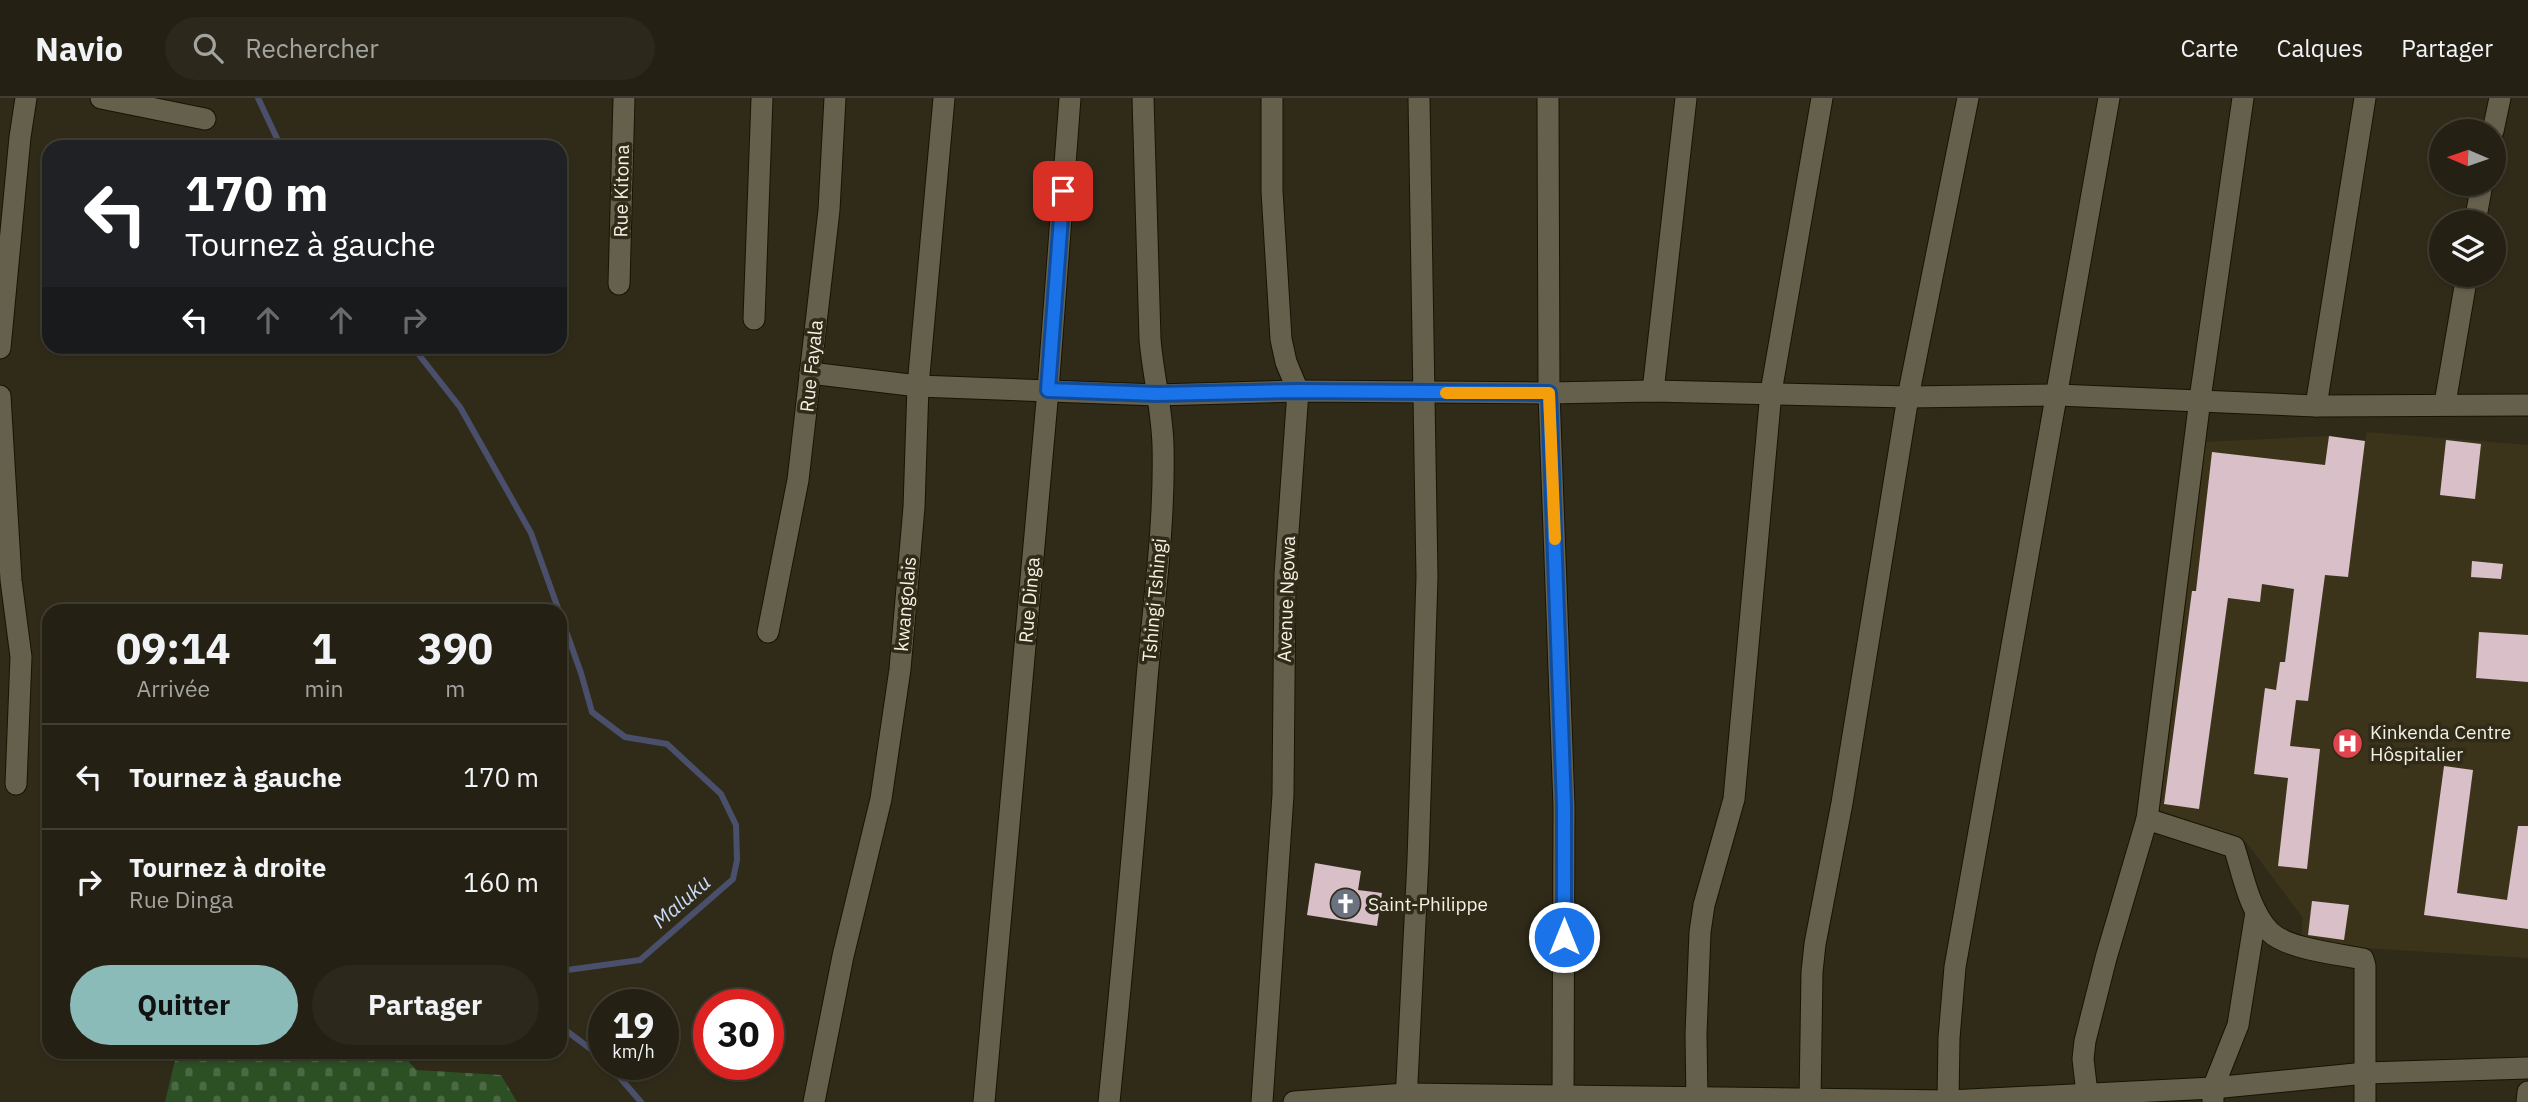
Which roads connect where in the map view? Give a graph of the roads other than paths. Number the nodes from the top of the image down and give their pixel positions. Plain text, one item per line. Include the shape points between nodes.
1 (26, 98) edge
2 (101, 98) edge
3 (624, 98) edge
4 (762, 98) edge
5 (835, 98) edge
6 (944, 98) edge
7 (1070, 98) edge
8 (1143, 98) edge
9 (1272, 98) edge
10 (1419, 98) edge
11 (1548, 98) edge
12 (1686, 98) edge
13 (1822, 98) edge
14 (1968, 98) edge
15 (2109, 98) edge
16 (2243, 98) edge
17 (2365, 98) edge
18 (2500, 98) edge
19 (205, 119) dead end
20 (2496, 119) edge
21 (619, 284) dead end
22 (2465, 287) edge
23 (754, 319) dead end
24 (0, 348) edge
25 (810, 373) junction
26 (918, 386) junction
27 (1048, 390) junction
28 (1298, 391) junction
29 (1653, 391) junction
30 (1422, 393) junction
31 (1549, 393) junction
32 (1771, 393) junction
33 (1157, 394) junction
34 (2058, 395) junction
35 (0, 396) edge
36 (1908, 397) junction
37 (2200, 399) junction
38 (2445, 403) junction
39 (2316, 405) junction
40 (2528, 405) edge
41 (6, 579) edge
42 (768, 632) dead end
43 (16, 784) dead end
44 (2147, 819) junction
45 (2256, 912) junction
46 (2528, 1068) edge
47 (2366, 1073) junction
48 (2528, 1093) edge
49 (2213, 1095) edge
50 (1406, 1098) edge
51 (1563, 1098) edge
52 (2088, 1098) edge
53 (1697, 1099) edge
54 (1810, 1101) edge
55 (1948, 1101) edge
56 (814, 1102) edge
57 (984, 1102) edge
58 (1109, 1102) edge
59 (1262, 1102) edge
60 (1294, 1102) edge
61 (2365, 1102) edge
62 (2527, 1102) edge

1 - 24 street
2 - 19 street
3 - 21 street, Rue Kitona
4 - 23 street
5 - 25 street, Rue Fayala via 829,210
6 - 26 street, kwangolais
7 - 27 street, Rue Dinga
8 - 33 street, Tshingi Tshingi via 1150,339
9 - 28 street, Avenue Ngowa via 1281,339
10 - 30 street
11 - 31 street
12 - 29 street
13 - 32 street
14 - 36 street
15 - 34 street
16 - 37 street
17 - 39 street
18 - 20 street
22 - 38 street
25 - 26 street
25 - 42 street, Rue Fayala via 796,495
26 - 27 street
26 - 56 street, kwangolais via 914,507 900,669 881,799
27 - 33 street
27 - 57 street, Rue Dinga
28 - 30 street
28 - 33 street
28 - 59 street, Avenue Ngowa via 1285,574 1283,794
29 - 31 street
29 - 32 street
30 - 31 street
30 - 50 street via 1427,577
31 - 51 street via 1564,806
32 - 36 street
32 - 53 street via 1734,799 1700,932
33 - 58 street, Tshingi Tshingi via 1163,448 1161,513
34 - 36 street
34 - 37 street
34 - 55 street via 1955,967
35 - 41 street
36 - 54 street via 1815,944
37 - 39 street
37 - 44 street
38 - 39 street
38 - 40 street
41 - 43 street via 21,656
44 - 45 street via 2234,848
44 - 52 street via 2085,1041
45 - 47 street via 2271,933 2291,943 2363,959
45 - 49 street via 2238,1026
46 - 47 street
47 - 49 street
47 - 61 street
48 - 62 street
49 - 52 street
50 - 51 street
50 - 60 street
51 - 53 street
52 - 55 street
53 - 54 street
54 - 55 street

